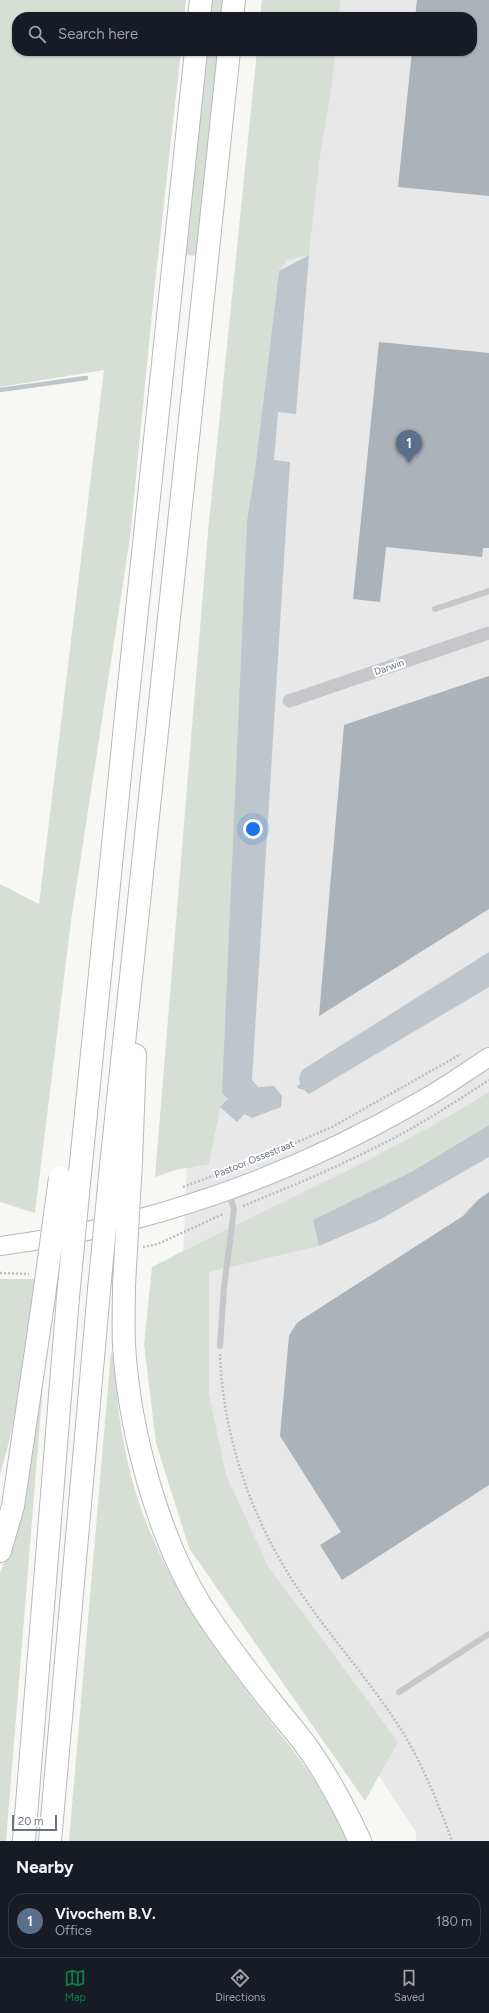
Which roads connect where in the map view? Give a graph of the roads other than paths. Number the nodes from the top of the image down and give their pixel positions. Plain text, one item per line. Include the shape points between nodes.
1 (201, 0) edge
2 (234, 0) edge
3 (200, 12) edge
4 (233, 12) edge
5 (195, 56) edge
6 (228, 56) edge
7 (489, 591) edge
8 (435, 609) dead end
9 (489, 633) edge
10 (289, 701) dead end
11 (489, 1057) edge
12 (121, 1164) junction
13 (70, 1175) junction
14 (228, 1191) junction
15 (0, 1246) edge
16 (220, 1346) road end
17 (0, 1551) edge
18 (489, 1634) edge
19 (399, 1692) dead end
20 (24, 1841) edge
21 (50, 1841) edge
22 (360, 1841) edge

1 - 3 highway
2 - 4 highway
5 - 13 highway via 83,1135
6 - 12 highway via 132,962
7 - 8 lane
9 - 10 street, Darwin
11 - 14 main road, Pastoor Ossestraat via 420,1101 338,1145
12 - 21 highway, bridge via 99,1290
12 - 22 highway, bridge via 124,1344 129,1395 163,1531 206,1614 312,1754 343,1805
13 - 17 highway, bridge via 43,1303 13,1506
13 - 20 highway, bridge via 68,1297
14 - 15 main road, Pastoor Ossestraat via 108,1227
14 - 16 lane via 234,1209
18 - 19 lane

